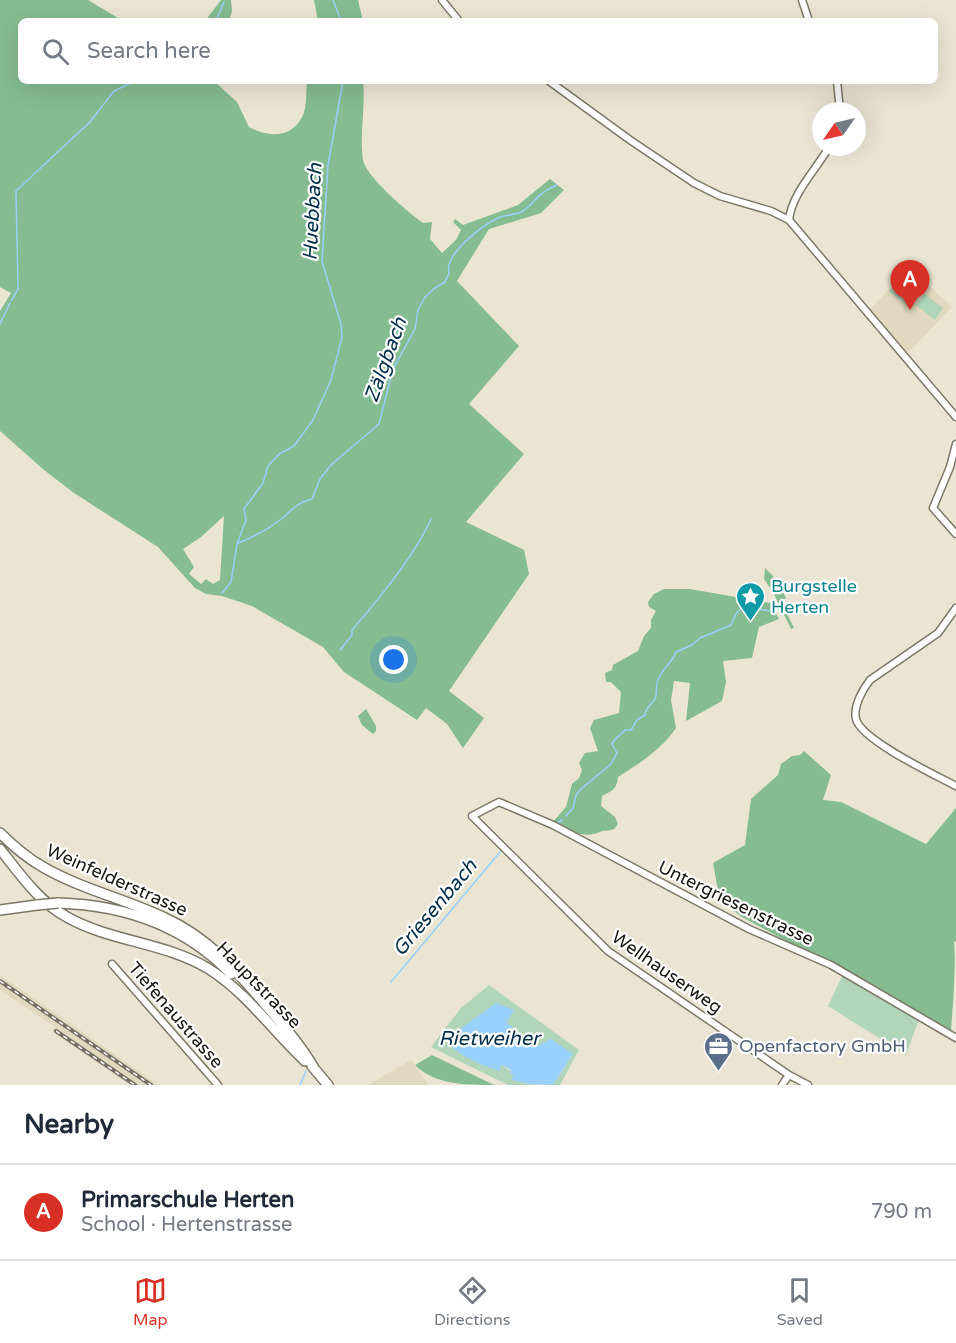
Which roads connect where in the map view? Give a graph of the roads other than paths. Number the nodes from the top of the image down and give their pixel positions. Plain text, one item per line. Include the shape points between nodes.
1 (442, 0) edge
2 (802, 0) edge
3 (457, 18) edge
4 (808, 18) edge
5 (553, 84) edge
6 (837, 84) edge
7 (839, 102) edge
8 (823, 156) edge
9 (789, 220) junction
10 (956, 417) edge
11 (956, 444) edge
12 (956, 534) edge
13 (956, 608) edge
14 (956, 786) edge
15 (472, 816) joint
16 (0, 833) edge
17 (0, 849) edge
18 (0, 910) edge
19 (112, 964) dead end
20 (956, 1038) edge
21 (314, 1068) junction
22 (789, 1075) junction
23 (218, 1085) edge
24 (328, 1085) edge
25 (782, 1085) edge
26 (808, 1085) edge

1 - 3 street
2 - 4 street
5 - 9 street via 694,183
6 - 7 street
8 - 9 street
9 - 10 street
11 - 12 street via 933,508
13 - 14 street via 938,633 870,680 856,709 856,720 879,743
15 - 20 street, Untergriesenstrasse via 499,802 559,828 749,928 831,965
15 - 22 street, Wellhauserweg via 608,951
16 - 21 main road, Weinfelderstrasse via 43,867 166,918 203,940 285,1027
17 - 21 main road via 37,894 66,916 167,950 225,980
18 - 21 main road, Hauptstrasse, bridge via 58,903 103,907 141,916 179,933 211,955 243,986
19 - 23 street, Tiefenaustrasse
21 - 24 main road
22 - 25 street
22 - 26 street, Wellhauserweg

